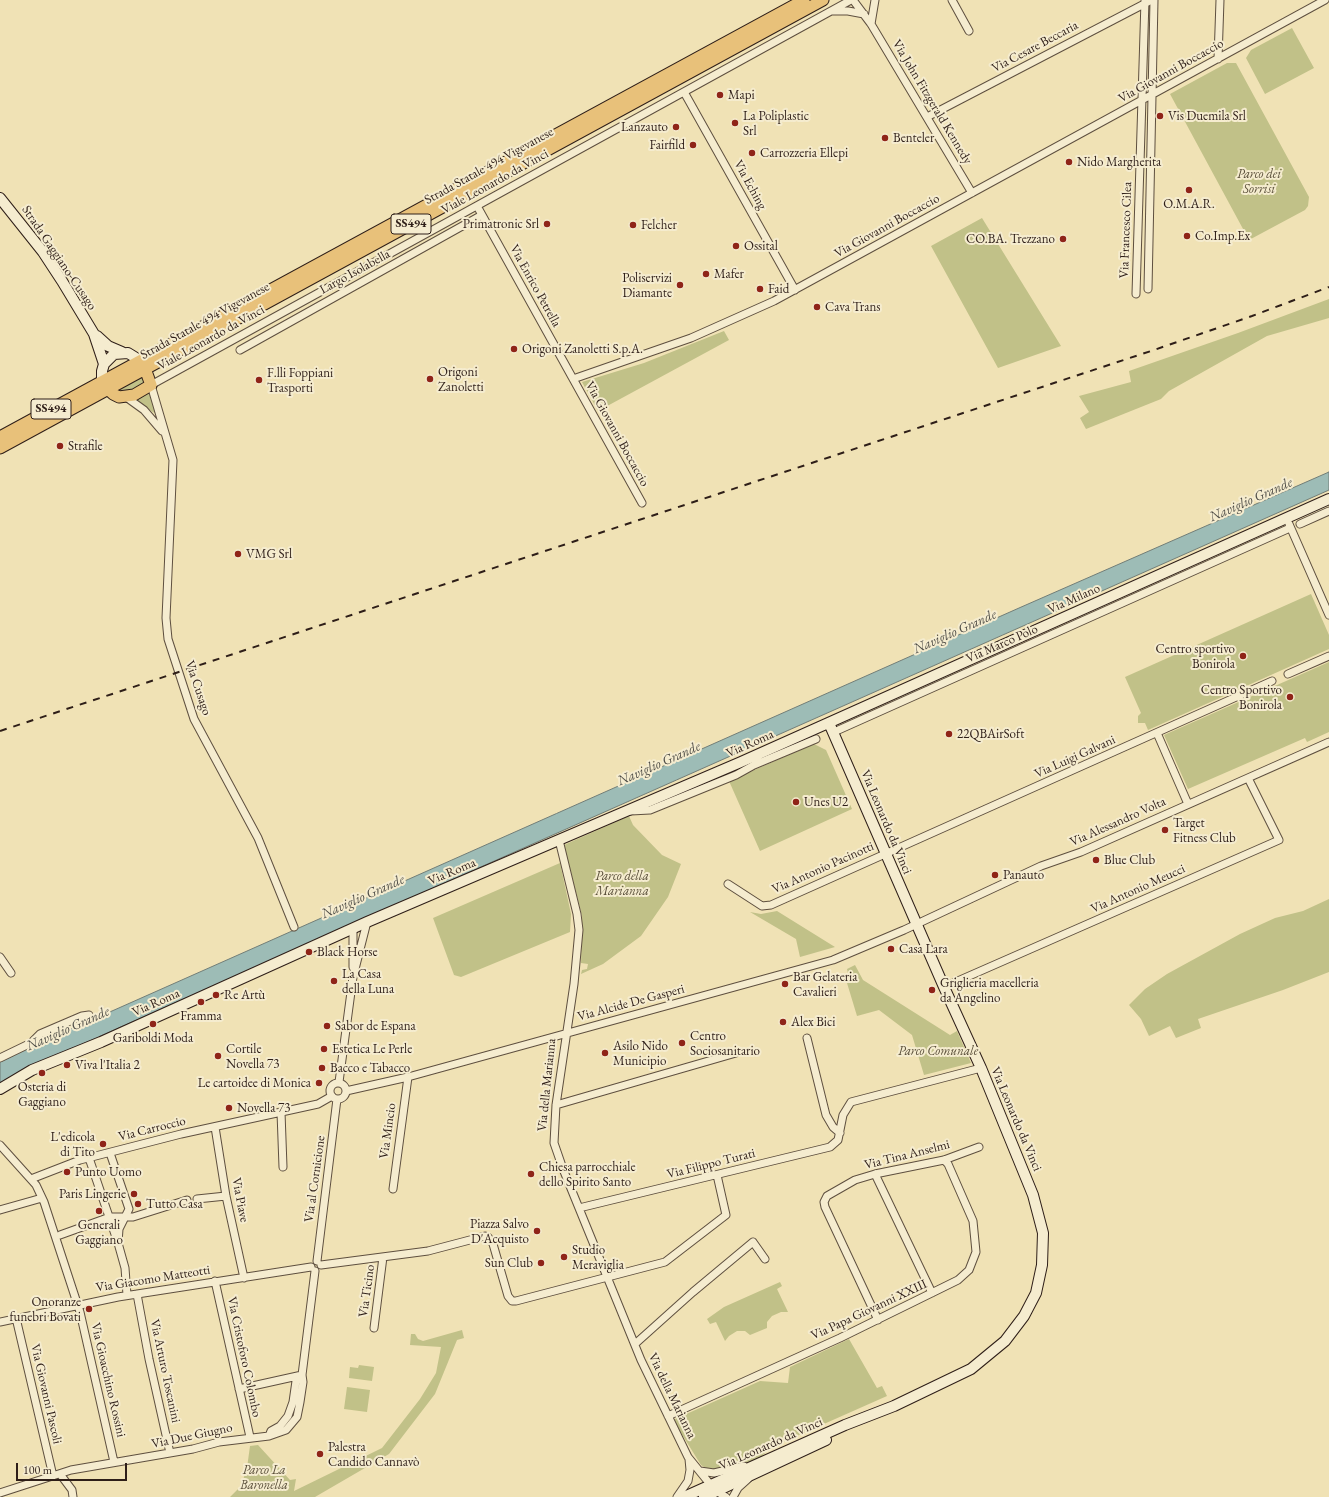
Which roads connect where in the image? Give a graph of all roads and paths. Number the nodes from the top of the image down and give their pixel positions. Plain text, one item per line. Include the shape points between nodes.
1 (804, 0) edge
2 (823, 0) edge
3 (852, 0) edge
4 (875, 0) edge
5 (952, 0) edge
6 (1220, 0) edge
7 (1325, 0) edge
8 (1145, 1) edge
9 (1154, 1) edge
10 (1313, 3) edge
11 (830, 12) junction
12 (864, 14) junction
13 (871, 24) junction
14 (969, 31) dead end
15 (1218, 59) junction
16 (684, 92) junction
17 (1153, 94) junction
18 (1142, 100) junction
19 (927, 117) junction
20 (972, 193) junction
21 (0, 198) edge
22 (477, 206) junction
23 (482, 215) junction
24 (1148, 289) dead end
25 (795, 290) junction
26 (1136, 294) dead end
27 (94, 334) junction
28 (240, 350) dead end
29 (122, 352) junction
30 (104, 364) junction
31 (143, 365) junction
32 (573, 379) junction
33 (151, 385) junction
34 (105, 386) junction
35 (126, 397) junction
36 (0, 437) edge
37 (166, 438) junction
38 (0, 448) edge
39 (1329, 499) edge
40 (642, 504) dead end
41 (1329, 511) edge
42 (1286, 518) junction
43 (1300, 524) dead end
44 (1290, 528) junction
45 (1329, 615) edge
46 (1329, 656) edge
47 (1288, 674) dead end
48 (1272, 681) dead end
49 (831, 728) junction
50 (1157, 733) junction
51 (816, 739) dead end
52 (1329, 742) edge
53 (759, 754) junction
54 (754, 765) junction
55 (1248, 778) junction
56 (1188, 804) junction
57 (626, 811) junction
58 (558, 840) junction
59 (886, 853) junction
60 (728, 884) dead end
61 (367, 922) junction
62 (917, 924) junction
63 (294, 927) dead end
64 (353, 929) junction
65 (0, 957) edge
66 (11, 973) dead end
67 (353, 977) junction
68 (944, 987) junction
69 (89, 1015) dead end
70 (566, 1033) junction
71 (807, 1038) dead end
72 (736, 1053) dead end
73 (0, 1058) edge
74 (981, 1068) junction
75 (408, 1078) junction
76 (339, 1082) junction
77 (0, 1089) edge
78 (346, 1091) junction
79 (335, 1098) junction
80 (556, 1105) junction
81 (281, 1112) junction
82 (215, 1127) junction
83 (840, 1133) junction
84 (0, 1145) edge
85 (979, 1147) dead end
86 (110, 1153) junction
87 (89, 1158) junction
88 (944, 1160) junction
89 (283, 1166) dead end
90 (874, 1174) junction
91 (717, 1175) junction
92 (31, 1179) junction
93 (392, 1189) dead end
94 (226, 1196) junction
95 (42, 1198) junction
96 (197, 1199) dead end
97 (187, 1200) dead end
98 (579, 1208) junction
99 (0, 1210) edge
100 (127, 1216) junction
101 (110, 1217) junction
102 (60, 1236) dead end
103 (118, 1243) junction
104 (383, 1257) junction
105 (765, 1259) dead end
106 (319, 1263) junction
107 (313, 1269) junction
108 (607, 1276) junction
109 (244, 1278) junction
110 (216, 1281) junction
111 (932, 1293) junction
112 (137, 1294) junction
113 (127, 1295) junction
114 (78, 1304) junction
115 (16, 1318) junction
116 (878, 1320) junction
117 (0, 1322) edge
118 (374, 1328) dead end
119 (635, 1344) junction
120 (302, 1375) junction
121 (239, 1389) junction
122 (668, 1416) junction
123 (870, 1416) junction
124 (250, 1437) junction
125 (170, 1453) junction
126 (688, 1457) junction
127 (764, 1461) junction
128 (114, 1462) junction
129 (698, 1470) junction
130 (758, 1473) junction
131 (57, 1475) junction
132 (714, 1491) edge
133 (0, 1493) edge
134 (73, 1497) edge
135 (677, 1497) edge
136 (684, 1497) edge
137 (704, 1497) edge
138 (726, 1497) edge
139 (733, 1497) edge

1 - 31 main road, Strada Statale 494 Vigevanese / SS494
2 - 31 main road, Strada Statale 494 Vigevanese / SS494
3 - 11 street, Viale Leonardo da Vinci
3 - 12 street, Via John Fitzgerald Kennedy
4 - 13 street
5 - 14 street
6 - 15 street
7 - 10 street, Via Giovanni Boccaccio
8 - 9 street, Via Cesare Beccaria
8 - 18 street, Via Francesco Cilea
8 - 19 street, Via Cesare Beccaria
9 - 17 street, Via Francesco Cilea
10 - 15 street, Via Giovanni Boccaccio
11 - 12 street via 848,11
11 - 16 street, Viale Leonardo da Vinci
12 - 13 street, Via John Fitzgerald Kennedy
13 - 19 street, Via John Fitzgerald Kennedy
15 - 17 street, Via Giovanni Boccaccio
16 - 22 street, Viale Leonardo da Vinci
16 - 25 street, Via Eching
17 - 18 street, Via Giovanni Boccaccio
17 - 24 street, Via Francesco Cilea
18 - 20 street, Via Giovanni Boccaccio
18 - 26 street, Via Francesco Cilea
19 - 20 street, Via John Fitzgerald Kennedy
20 - 25 street, Via Giovanni Boccaccio
21 - 27 main road, Strada Gaggiano-Cusago via 43,252
22 - 23 street, Via Enrico Petrella
22 - 33 street, Viale Leonardo da Vinci
23 - 28 street, Largo Isolabella
23 - 32 street, Via Enrico Petrella
25 - 32 street, Via Giovanni Boccaccio via 691,338
27 - 29 main road, Strada Gaggiano-Cusago via 108,346
27 - 30 main road, Strada Gaggiano-Cusago
29 - 30 main road
29 - 31 main road, Strada Gaggiano-Cusago via 135,356
30 - 34 main road via 102,371
31 - 33 main road
31 - 34 main road, Strada Statale 494 Vigevanese / SS494
32 - 40 street, Via Giovanni Boccaccio
33 - 35 main road
33 - 37 street, Via Cusago
34 - 35 main road via 119,397
34 - 36 main road, Strada Statale 494 Vigevanese / SS494
34 - 38 main road, Strada Statale 494 Vigevanese / SS494
35 - 37 street, Via Cusago via 144,410
37 - 63 street, Via Cusago via 172,460 166,618 168,639 194,719 258,838
39 - 42 main road, Via Milano
41 - 43 street
42 - 44 street
42 - 49 main road, Via Milano
44 - 45 street
44 - 49 street, Via Marco Polo
46 - 47 street
48 - 50 street, Via Luigi Galvani
49 - 53 main road, Via Roma
49 - 59 main road, Via Leonardo da Vinci
50 - 56 street
50 - 59 street, Via Luigi Galvani
51 - 54 street
52 - 55 street, Via Alessandro Volta
53 - 54 street
53 - 57 main road, Via Roma
54 - 57 street via 736,775 650,810
55 - 56 street, Via Alessandro Volta
55 - 68 street, Via Antonio Meucci via 1279,840
56 - 62 street, Via Alessandro Volta via 1082,852 1041,866
57 - 58 main road, Via Roma
58 - 61 main road, Via Roma
58 - 70 street, Via della Marianna via 578,922
59 - 60 street, Via Antonio Pacinotti via 770,905 762,906
59 - 62 main road, Via Leonardo da Vinci
61 - 64 main road, Via Roma
61 - 67 street
62 - 68 main road, Via Leonardo da Vinci
62 - 70 street, Via Alcide De Gasperi via 833,960
64 - 67 street
64 - 77 main road, Via Roma via 101,1042 32,1070
65 - 66 street
67 - 76 street
68 - 74 main road, Via Leonardo da Vinci
69 - 73 street via 47,1028 31,1043
70 - 75 street, Via Alcide De Gasperi
70 - 80 street, Via della Marianna
71 - 83 street via 826,1115
72 - 80 street
74 - 83 street, Via Filippo Turati via 851,1102 843,1115
74 - 123 main road, Via Leonardo da Vinci via 1035,1202 1043,1233 1042,1266 1036,1293 1024,1316 1005,1341 971,1369
75 - 78 street, Via Alcide De Gasperi
75 - 93 street, Via Mincio
76 - 78 street via 345,1086
76 - 79 street via 331,1086 330,1091
78 - 79 street via 344,1097
79 - 81 street, Via Carroccio
79 - 106 street, Via al Cornicione
80 - 98 street, Via della Marianna via 554,1143
81 - 82 street, Via Carroccio
81 - 89 street
82 - 86 street, Via Carroccio
82 - 94 street, Via Piave
83 - 91 street, Via Filippo Turati via 838,1140 830,1147
84 - 92 street, Via Gioacchino Rossini
85 - 88 street, Via Tina Anselmi
86 - 87 street, Via Carroccio
86 - 100 street via 128,1204
87 - 92 street, Via Carroccio
87 - 101 street
88 - 90 street, Via Tina Anselmi
88 - 111 street, Via Papa Giovanni XXIII via 972,1221 976,1252 969,1270 958,1280
90 - 111 street
90 - 116 street, Via Tina Anselmi via 856,1180 827,1196 824,1202
91 - 98 street, Via Filippo Turati
91 - 108 street via 727,1213 724,1218 665,1262
92 - 95 street, Via Gioacchino Rossini
94 - 96 street
94 - 109 street, Via Piave
95 - 99 street
95 - 114 street, Via Gioacchino Rossini
97 - 100 street via 133,1217
98 - 108 street, Via della Marianna
100 - 101 street
100 - 103 street via 119,1229
101 - 102 street
101 - 103 street
103 - 113 street via 125,1268
104 - 106 street
104 - 108 street via 428,1251 481,1236 488,1237 493,1244 508,1296 512,1301
104 - 118 street, Via Ticino
105 - 119 street, Via della Marianna via 753,1242
106 - 107 street via 320,1270
107 - 109 street, Via Giacomo Matteotti
107 - 120 street
108 - 119 street, Via della Marianna
109 - 110 street, Via Giacomo Matteotti
110 - 112 street, Via Giacomo Matteotti
110 - 121 street, Via Cristoforo Colombo
111 - 116 street, Via Papa Giovanni XXIII
112 - 113 street, Via Giacomo Matteotti
112 - 125 street, Via Arturo Toscanini
113 - 114 street, Via Giacomo Matteotti
114 - 115 street, Via Giacomo Matteotti
114 - 128 street, Via Gioacchino Rossini
115 - 117 street, Via Giacomo Matteotti
115 - 131 street, Via Giovanni Pascoli
116 - 122 street, Via Papa Giovanni XXIII
119 - 122 street, Via della Marianna
120 - 121 street
120 - 124 street via 297,1417 286,1430 269,1436
121 - 124 street, Via Cristoforo Colombo
122 - 126 street, Via della Marianna
123 - 127 main road, Via Leonardo da Vinci
123 - 130 main road, Via Leonardo da Vinci via 847,1430
124 - 125 street, Via Due Giugno
125 - 128 street, Via Due Giugno
126 - 129 street, Via della Marianna
126 - 135 street, Via della Marianna via 689,1476 686,1486
127 - 129 street via 718,1473
127 - 132 main road, Via Leonardo da Vinci
128 - 131 street, Via Due Giugno
129 - 132 street, Via della Marianna
130 - 132 main road, Via Leonardo da Vinci
130 - 139 street via 743,1483
131 - 133 street, Via Due Giugno
131 - 134 street via 72,1490
132 - 136 main road, Via Leonardo da Vinci
132 - 137 main road, Via Leonardo da Vinci
132 - 138 street, Via della Marianna

